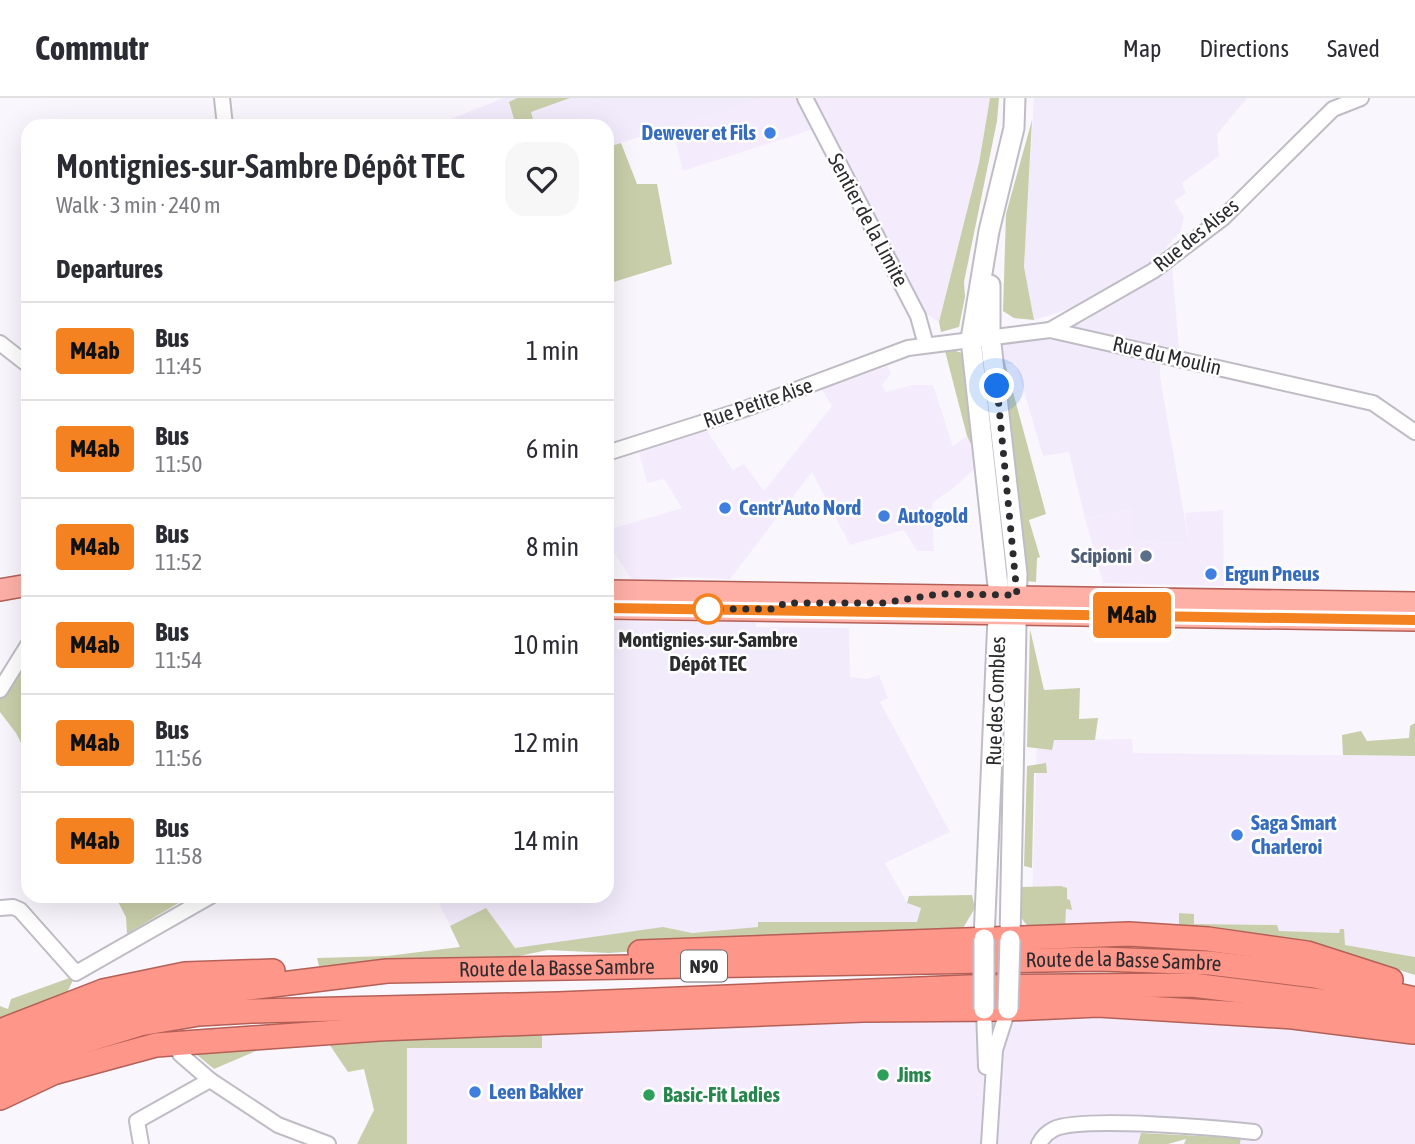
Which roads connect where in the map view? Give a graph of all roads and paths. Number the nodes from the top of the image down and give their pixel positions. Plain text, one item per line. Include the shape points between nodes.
1 (222, 98) edge
2 (805, 98) edge
3 (1015, 98) edge
4 (1361, 98) edge
5 (224, 119) edge
6 (1050, 330) junction
7 (981, 337) junction
8 (0, 343) edge
9 (926, 345) junction
10 (908, 348) joint
11 (21, 360) edge
12 (1415, 432) edge
13 (614, 451) edge
14 (614, 592) edge
15 (918, 595) junction
16 (1415, 603) edge
17 (1008, 604) junction
18 (614, 608) edge
19 (775, 609) junction
20 (1415, 620) edge
21 (21, 656) edge
22 (0, 690) edge
23 (199, 903) edge
24 (0, 908) edge
25 (984, 939) junction
26 (1010, 940) junction
27 (472, 970) junction
28 (335, 976) junction
29 (1415, 992) edge
30 (1415, 999) edge
31 (558, 1004) junction
32 (984, 1009) junction
33 (1009, 1010) junction
34 (252, 1011) junction
35 (1415, 1020) edge
36 (449, 1027) junction
37 (371, 1030) junction
38 (0, 1031) edge
39 (1415, 1032) edge
40 (0, 1051) edge
41 (180, 1054) dead end
42 (0, 1075) edge
43 (210, 1080) junction
44 (0, 1098) edge
45 (1254, 1132) dead end
46 (141, 1144) edge
47 (328, 1144) edge
48 (988, 1144) edge
49 (1039, 1144) edge

1 - 5 street
2 - 9 street, Sentier de la Limite via 918,316
3 - 7 main road, Rue des Combles via 1014,128 989,231
4 - 6 street, Rue des Aises via 1333,108 1223,218 1153,271
6 - 7 street, Rue du Moulin
6 - 12 street, Rue du Moulin via 1373,403
7 - 9 street, Rue du Moulin
7 - 17 main road, Rue des Combles
8 - 11 street
9 - 10 street, Rue du Moulin
10 - 13 street, Rue Petite Aise via 742,410
14 - 15 main road
15 - 17 main road
15 - 19 main road via 883,603 785,603
16 - 17 main road
17 - 19 main road
17 - 20 main road
17 - 25 main road, Rue des Combles
17 - 26 main road, Rue des Combles
18 - 19 main road
21 - 22 street
23 - 24 street via 76,973 20,910
25 - 26 highway
25 - 27 highway via 564,955
25 - 32 main road, Rue des Combles, bridge
26 - 29 highway via 1129,934 1208,939 1307,953 1408,985
26 - 33 main road, Rue des Combles, bridge
27 - 28 highway, Route de la Basse Sambre / N90
27 - 30 highway, Route de la Basse Sambre / N90 via 1101,959 1223,965 1315,976
28 - 38 highway via 298,970 185,974 103,991
28 - 40 highway, Route de la Basse Sambre / N90 via 159,999 71,1023
31 - 34 highway, Route de la Basse Sambre / N90
31 - 35 highway, Route de la Basse Sambre / N90 via 968,987 1192,985 1345,1004
31 - 36 highway
32 - 33 highway
32 - 36 highway
32 - 48 street
33 - 39 highway via 1098,1005 1188,1009
33 - 48 street via 995,1050
34 - 37 highway
34 - 42 highway, Route de la Basse Sambre / N90 via 140,1024
36 - 37 highway
37 - 44 highway via 156,1045 53,1073
41 - 43 street
43 - 46 street via 137,1121
43 - 47 street via 278,1125
45 - 49 street via 1204,1126 1075,1125 1054,1128

